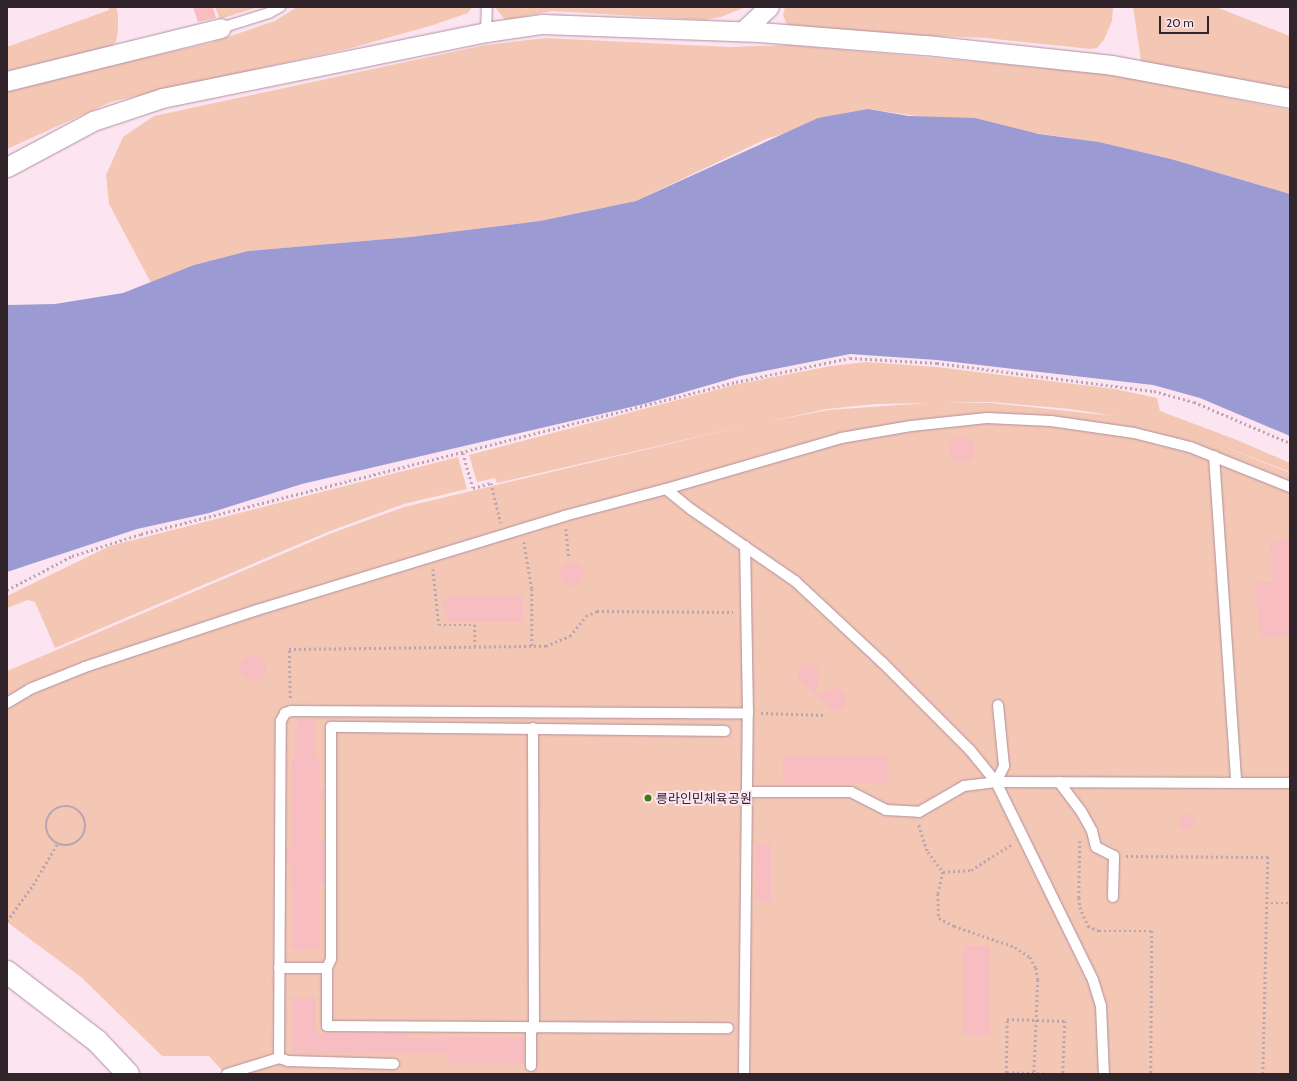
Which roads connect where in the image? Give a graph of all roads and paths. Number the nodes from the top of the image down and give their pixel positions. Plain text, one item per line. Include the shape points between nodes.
1 (280, 7) edge
2 (487, 7) edge
3 (769, 7) edge
4 (221, 28) joint
5 (743, 31) junction
6 (486, 32) junction
7 (7, 81) edge
8 (1290, 98) edge
9 (7, 167) edge
10 (1290, 443) edge
11 (463, 452) junction
12 (1214, 456) junction
13 (1290, 487) edge
14 (666, 489) junction
15 (564, 516) junction
16 (521, 530) junction
17 (504, 535) junction
18 (745, 546) junction
19 (430, 557) junction
20 (569, 557) dead end
21 (7, 590) edge
22 (746, 612) junction
23 (475, 646) junction
24 (532, 646) junction
25 (7, 703) edge
26 (998, 705) dead end
27 (291, 711) junction
28 (748, 713) junction
29 (824, 714) dead end
30 (533, 728) junction
31 (724, 731) dead end
32 (996, 782) junction
33 (1059, 782) junction
34 (1236, 782) junction
35 (1290, 783) edge
36 (746, 792) junction
37 (919, 812) junction
38 (1092, 831) junction
39 (1022, 838) junction
40 (56, 844) junction
41 (1114, 856) junction
42 (944, 872) junction
43 (1113, 897) dead end
44 (1266, 903) junction
45 (1290, 903) edge
46 (7, 921) edge
47 (279, 968) junction
48 (327, 968) junction
49 (7, 972) edge
50 (1036, 1020) junction
51 (534, 1025) junction
52 (728, 1028) dead end
53 (279, 1058) junction
54 (394, 1064) dead end
55 (531, 1066) dead end
56 (128, 1074) edge
57 (227, 1074) edge
58 (744, 1074) edge
59 (1034, 1074) edge
60 (1044, 1074) edge
61 (1063, 1074) edge
62 (1104, 1074) edge
63 (1151, 1074) edge
64 (1263, 1074) edge

1 - 4 lane
2 - 6 lane
3 - 5 street
4 - 7 street
5 - 6 street via 542,24
5 - 8 street via 926,45 1112,66
6 - 9 street via 162,98 93,121
10 - 11 path via 1194,402 1154,391 945,364 867,358 830,361 751,379
11 - 17 path via 473,488 491,483
11 - 21 path via 100,545 72,556
12 - 13 lane
12 - 14 lane via 1190,447 1134,433 1051,421 987,418 911,426 841,438
12 - 34 lane
14 - 15 lane
14 - 18 lane
15 - 16 lane
15 - 20 path
16 - 17 lane
16 - 24 path via 532,589
17 - 19 lane
18 - 22 lane
18 - 32 lane via 795,581 882,662 970,750
19 - 23 path via 435,574 438,625 475,625
19 - 25 lane via 257,610 85,667 30,689
22 - 24 path via 597,611 586,616 570,636 558,643
22 - 28 lane
23 - 24 path
23 - 27 path via 289,649
26 - 32 lane via 1004,766
27 - 28 lane
27 - 47 lane via 285,713 281,721
28 - 29 path
28 - 36 lane
30 - 31 lane
30 - 48 lane via 331,727 331,960
30 - 51 lane
32 - 33 lane
32 - 37 lane via 964,786
32 - 39 lane
33 - 34 lane
33 - 38 lane via 1081,811
34 - 35 lane
36 - 37 lane via 851,792 886,810
36 - 58 lane
37 - 42 path via 919,828 928,852
38 - 41 lane via 1096,847
38 - 63 path via 1080,836 1078,898 1088,926 1099,931 1152,931
39 - 42 path via 971,870
39 - 62 lane via 1093,980 1101,1006
40 - 40 path via 70,846 82,839 85,833 85,819 76,809 62,807 51,814 46,827
40 - 46 path via 33,886
41 - 43 lane
41 - 44 path via 1268,857
42 - 50 path via 938,894 939,918 954,926 1015,947 1030,957 1038,980
44 - 45 path
44 - 64 path
47 - 48 lane
47 - 53 lane
48 - 51 lane via 327,1026
49 - 56 street via 97,1041
50 - 59 path
50 - 59 path via 1007,1019 1006,1073
50 - 61 path via 1064,1021
51 - 52 lane
51 - 55 lane via 531,1033
53 - 54 lane via 288,1061
53 - 57 lane
59 - 60 path

